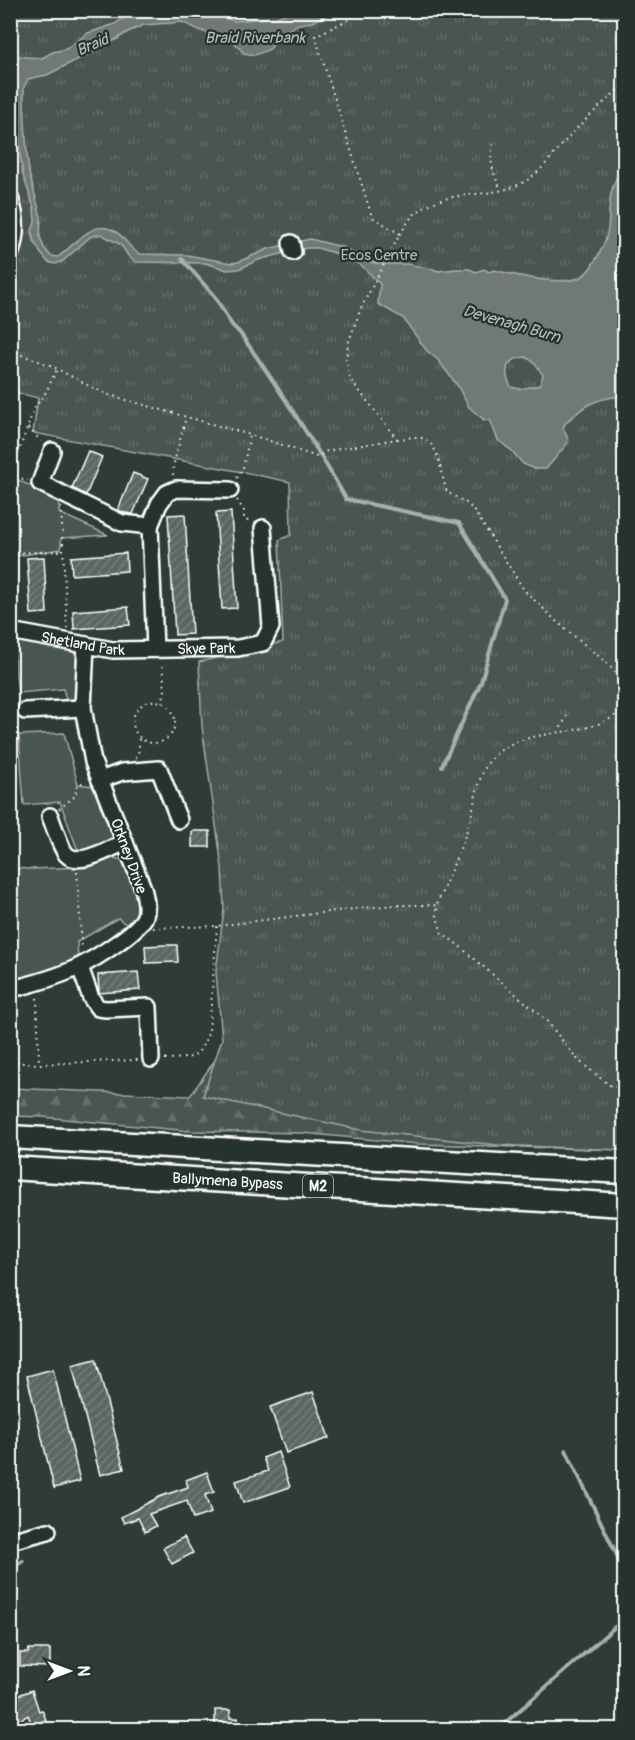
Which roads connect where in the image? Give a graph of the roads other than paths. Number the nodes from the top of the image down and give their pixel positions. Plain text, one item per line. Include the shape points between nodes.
1 (10, 198) edge
2 (10, 255) edge
3 (52, 451) road end
4 (230, 490) dead end
5 (150, 526) junction
6 (263, 528) dead end
7 (10, 631) edge
8 (86, 645) junction
9 (155, 649) junction
10 (83, 708) junction
11 (25, 711) dead end
12 (99, 780) junction
13 (50, 816) road end
14 (179, 820) dead end
15 (125, 842) junction
16 (81, 966) junction
17 (10, 985) edge
18 (151, 1059) dead end
19 (10, 1137) edge
20 (10, 1168) edge
21 (624, 1172) edge
22 (624, 1205) edge
23 (48, 1531) dead end
24 (10, 1541) edge

1 - 2 street via 16,230
3 - 5 street via 40,483 122,523
4 - 5 street, Skye Park via 172,490 161,500
5 - 9 street, Skye Park
6 - 9 street, Skye Park via 271,627 263,643 238,648
7 - 8 street, Shetland Park
8 - 9 street, Shetland Park via 113,650
8 - 10 street, Orkney Drive
10 - 11 street
10 - 12 street, Orkney Drive
12 - 14 street via 130,771 159,769
12 - 15 street, Orkney Drive
13 - 15 street via 65,854 70,857 91,857
15 - 16 street, Orkney Drive via 145,895 145,914 132,932
16 - 17 street via 32,984
16 - 18 street via 98,1008 149,1007
19 - 21 highway, M2
20 - 22 highway, Ballymena Bypass / M2
23 - 24 street

